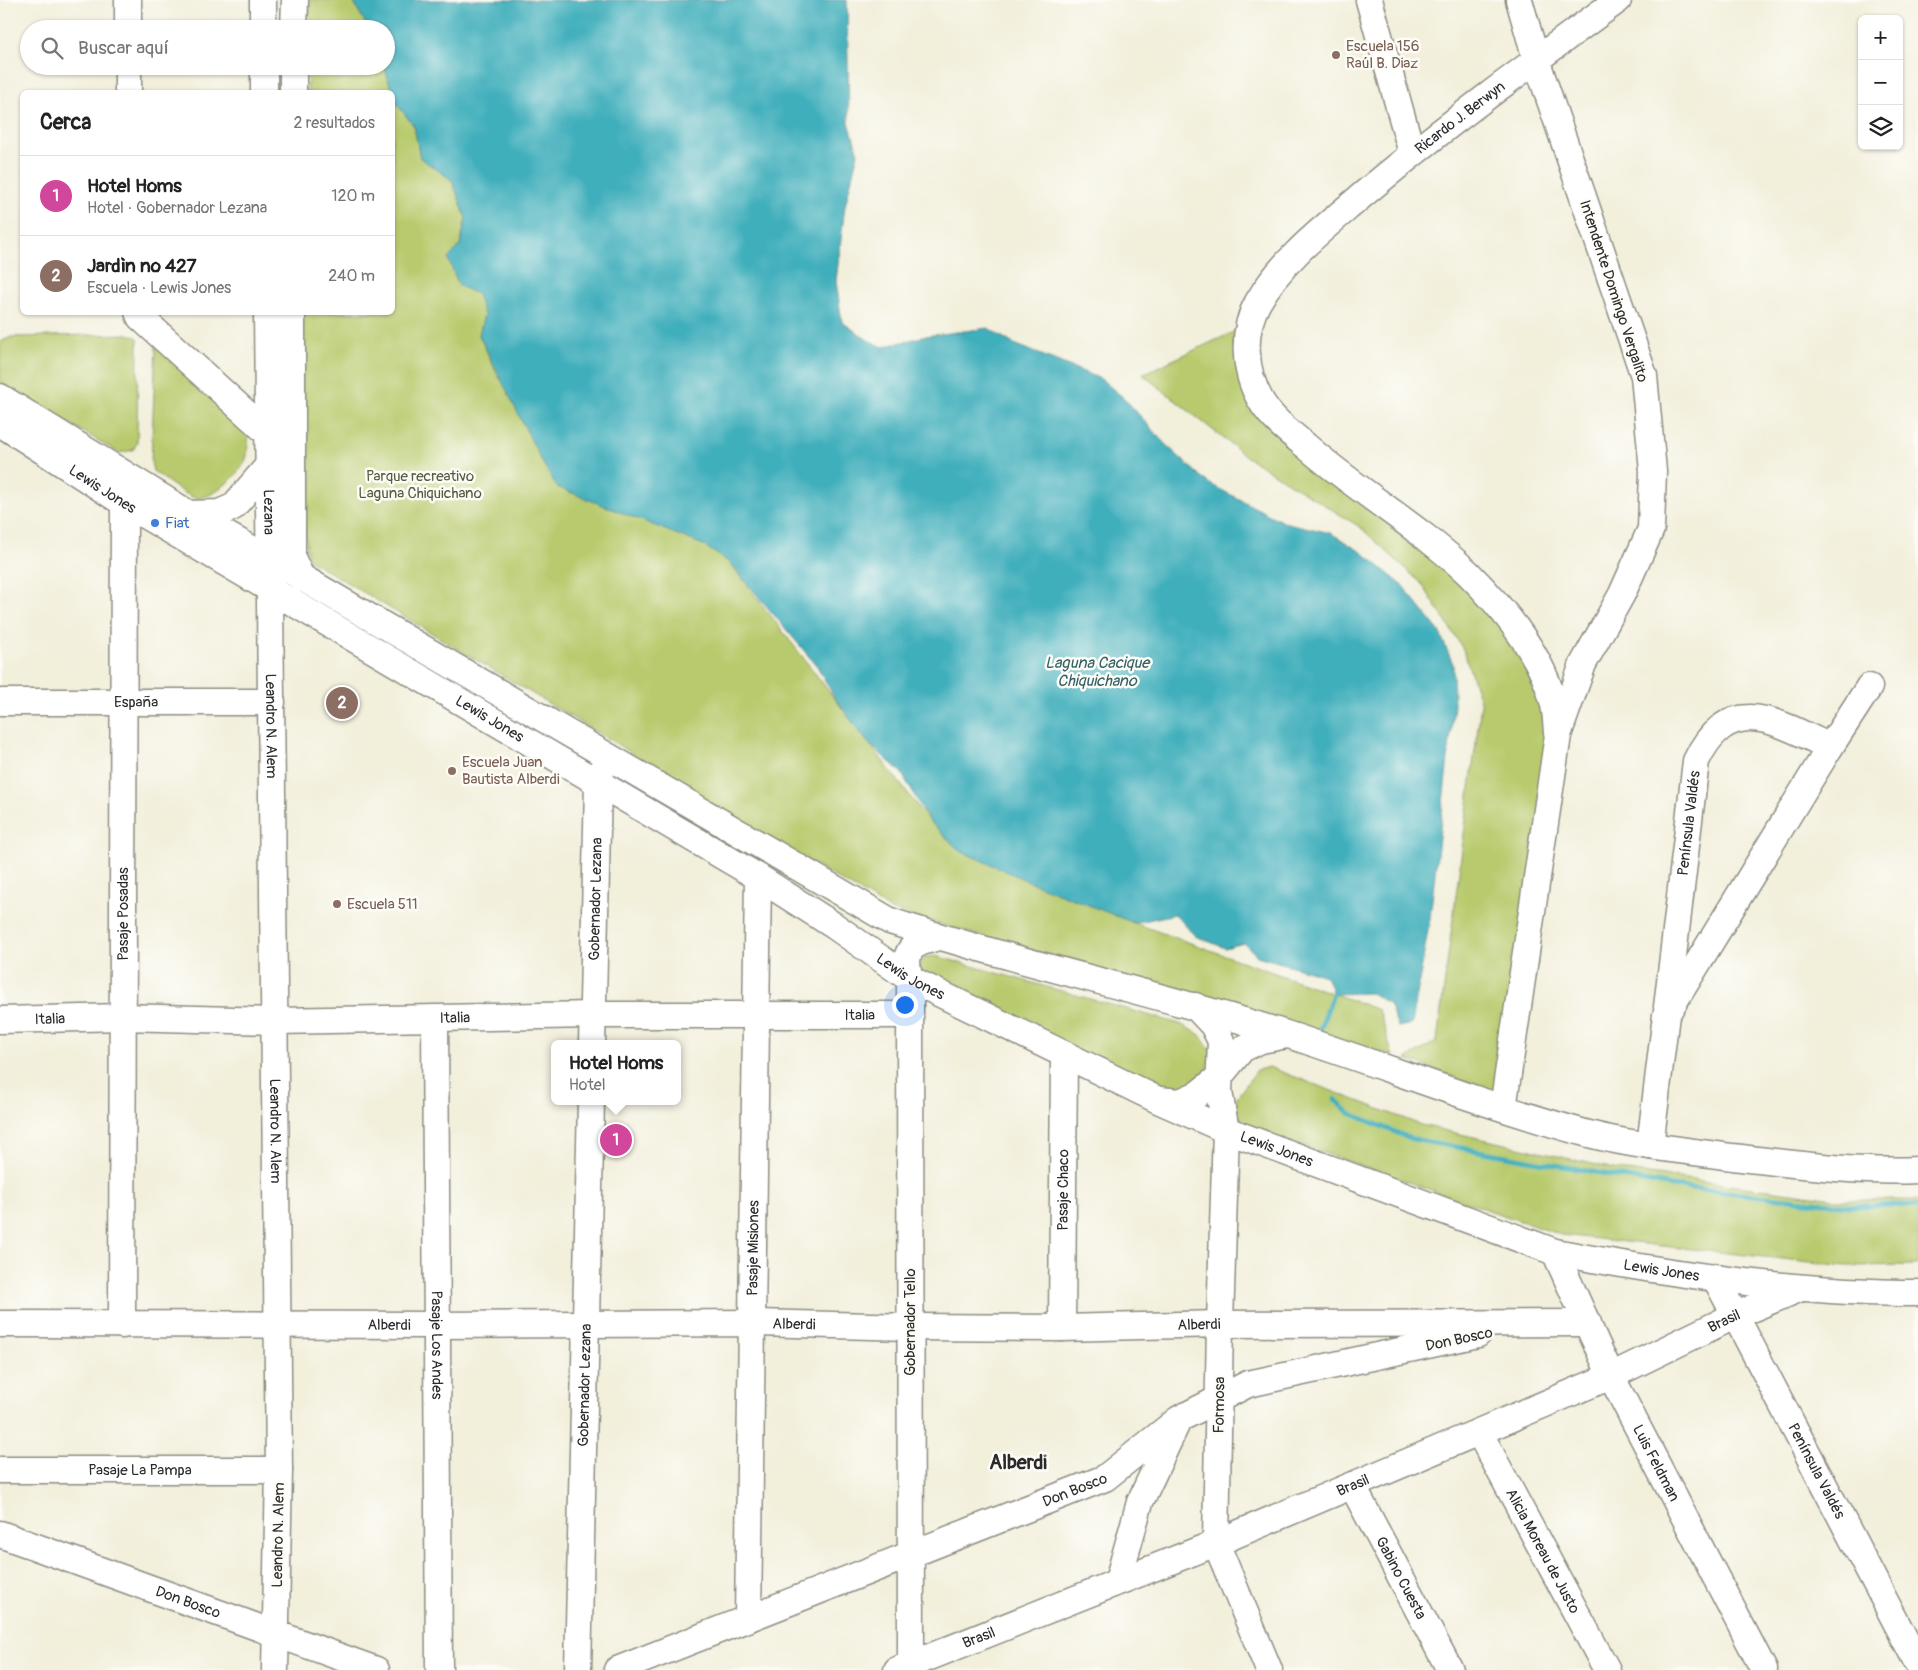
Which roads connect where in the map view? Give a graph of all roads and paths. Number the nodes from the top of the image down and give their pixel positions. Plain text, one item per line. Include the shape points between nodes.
1 (128, 0) edge
2 (263, 0) edge
3 (295, 0) edge
4 (1370, 0) edge
5 (1519, 0) edge
6 (1618, 0) edge
7 (128, 20) edge
8 (264, 20) edge
9 (294, 20) edge
10 (1536, 59) junction
11 (128, 75) edge
12 (264, 75) edge
13 (293, 75) edge
14 (128, 90) edge
15 (264, 90) edge
16 (293, 90) edge
17 (1412, 153) junction
18 (139, 315) edge
19 (267, 315) edge
20 (292, 315) edge
21 (0, 397) edge
22 (0, 423) edge
23 (269, 434) junction
24 (269, 465) junction
25 (124, 503) junction
26 (188, 514) junction
27 (270, 559) junction
28 (302, 579) junction
29 (271, 590) junction
30 (1869, 687) dead end
31 (0, 702) edge
32 (272, 702) junction
33 (124, 703) junction
34 (1558, 735) junction
35 (1830, 747) junction
36 (604, 756) junction
37 (598, 785) junction
38 (758, 877) junction
39 (939, 937) junction
40 (910, 979) junction
41 (1195, 1006) junction
42 (756, 1014) junction
43 (593, 1015) junction
44 (909, 1015) junction
45 (1666, 1015) junction
46 (122, 1017) junction
47 (435, 1019) junction
48 (0, 1020) edge
49 (276, 1020) junction
50 (1287, 1035) junction
51 (592, 1040) edge
52 (1064, 1054) junction
53 (1219, 1077) junction
54 (1158, 1100) junction
55 (591, 1105) edge
56 (1503, 1108) junction
57 (1226, 1130) junction
58 (1650, 1146) junction
59 (1918, 1170) edge
60 (1555, 1252) junction
61 (1715, 1276) junction
62 (1803, 1287) junction
63 (1918, 1293) edge
64 (1734, 1316) junction
65 (752, 1323) junction
66 (1530, 1323) junction
67 (1588, 1323) junction
68 (0, 1324) edge
69 (278, 1324) junction
70 (1220, 1324) junction
71 (122, 1325) junction
72 (436, 1325) junction
73 (586, 1325) junction
74 (910, 1327) junction
75 (1062, 1328) junction
76 (1612, 1376) junction
77 (1220, 1397) junction
78 (1179, 1419) junction
79 (1479, 1432) junction
80 (0, 1470) edge
81 (280, 1470) junction
82 (1106, 1478) junction
83 (1352, 1485) junction
84 (1140, 1502) junction
85 (0, 1534) edge
86 (1216, 1543) junction
87 (909, 1557) junction
88 (1118, 1581) junction
89 (748, 1619) junction
90 (276, 1635) junction
91 (1918, 1664) edge
92 (904, 1667) edge
93 (275, 1670) edge
94 (376, 1670) edge
95 (439, 1670) edge
96 (578, 1670) edge
97 (617, 1670) edge
98 (1269, 1670) edge
99 (1450, 1670) edge
100 (1607, 1670) edge
101 (1764, 1670) edge

1 - 7 street
2 - 8 street
3 - 9 street
4 - 17 street
5 - 10 street, Intendente Domingo Vergalito
6 - 10 street, Ricardo J. Berwyn
10 - 17 street, Ricardo J. Berwyn
10 - 34 street, Intendente Domingo Vergalito via 1644,376 1653,471 1651,529 1622,594 1584,664
11 - 14 street
12 - 15 street
13 - 16 street
17 - 34 street, Ricardo J. Berwyn via 1308,242 1272,282 1258,302 1249,325 1246,350 1250,376 1261,402 1279,423 1328,466 1467,573 1495,604 1522,637 1539,666 1553,701
18 - 23 street
19 - 23 street
20 - 28 street via 292,558
21 - 26 street, Lewis Jones
22 - 25 street, Lewis Jones
23 - 24 street, Lezana
24 - 26 street via 233,507 219,513
24 - 27 street, Lezana
25 - 29 street, Lewis Jones
25 - 33 street, Pasaje Posadas
26 - 27 street, Lewis Jones
27 - 28 street, Lewis Jones
27 - 29 street, Lezana
28 - 36 street, Lewis Jones
29 - 32 street, Leandro N. Alem
29 - 37 street, Lewis Jones
30 - 35 street, Península Valdés
31 - 33 street, España
32 - 33 street, España
32 - 49 street, Leandro N. Alem
33 - 46 street, Pasaje Posadas
34 - 56 street
35 - 45 street, Península Valdés
35 - 45 street, Península Valdés via 1763,718 1740,718 1717,728 1703,746 1696,761
36 - 37 street, Gobernador Lezana
36 - 39 street, Lewis Jones via 890,921
37 - 38 street, Lewis Jones
37 - 43 street, Gobernador Lezana
38 - 40 street, Lewis Jones
38 - 42 street, Pasaje Misiones
39 - 40 street, Gobernador Tello via 919,942 909,949 906,963
39 - 41 street, Lewis Jones
40 - 44 street, Gobernador Tello
40 - 52 street, Lewis Jones
41 - 50 street, Lewis Jones
41 - 53 street, Formosa via 1213,1025 1222,1041
42 - 43 street, Italia
42 - 44 street, Italia
42 - 65 street, Pasaje Misiones
43 - 47 street, Italia
43 - 51 street, Gobernador Lezana
44 - 74 street, Gobernador Tello
45 - 58 street, Península Valdés
46 - 48 street, Italia
46 - 49 street, Italia
46 - 71 street, Pasaje Posadas
47 - 49 street, Italia
47 - 72 street, Pasaje Los Andes
49 - 69 street, Leandro N. Alem
50 - 53 street via 1261,1040 1242,1050
50 - 56 street, Lewis Jones
52 - 54 street, Lewis Jones
52 - 75 street, Pasaje Chaco
53 - 54 street via 1198,1094 1180,1102
53 - 57 street, Formosa
54 - 57 street, Lewis Jones
55 - 73 street, Gobernador Lezana
56 - 58 street, Lewis Jones via 1587,1133
57 - 60 street, Lewis Jones
57 - 70 street, Formosa
58 - 59 street, Lewis Jones via 1826,1168 1883,1172
60 - 61 street, Lewis Jones
60 - 67 street, Luis Feldman
61 - 62 street, Lewis Jones
61 - 64 street, Península Valdés
62 - 63 street, Lewis Jones
62 - 64 street, Brasil
64 - 76 street, Brasil
64 - 91 street, Península Valdés
65 - 73 street, Alberdi
65 - 74 street, Alberdi
65 - 89 street, Pasaje Misiones
66 - 67 street, Alberdi
66 - 70 street, Alberdi
66 - 77 street, Don Bosco via 1248,1384
67 - 76 street, Luis Feldman
68 - 71 street, Alberdi
69 - 71 street, Alberdi
69 - 72 street, Alberdi
69 - 81 street, Leandro N. Alem
70 - 75 street, Alberdi
70 - 77 street, Formosa
72 - 73 street, Alberdi
72 - 95 street, Pasaje Los Andes
73 - 96 street, Gobernador Lezana
74 - 75 street, Alberdi
74 - 87 street, Gobernador Tello
76 - 79 street, Brasil
76 - 101 street, Luis Feldman
77 - 78 street, Don Bosco
77 - 86 street, Formosa
78 - 82 street, Don Bosco
78 - 84 street
79 - 83 street, Brasil
79 - 100 street, Alicia Moreau de Justo
80 - 81 street, Pasaje La Pampa
81 - 90 street, Leandro N. Alem
82 - 84 street via 1120,1479 1131,1486
82 - 87 street, Don Bosco
83 - 86 street, Brasil
83 - 99 street, Gabino Cuesta
84 - 88 street
85 - 90 street, Don Bosco
86 - 88 street, Brasil
86 - 98 street, Formosa
87 - 89 street, Don Bosco
87 - 92 street, Gobernador Tello
88 - 92 street, Brasil
89 - 97 street, Don Bosco
90 - 93 street, Leandro N. Alem
90 - 94 street, Don Bosco

